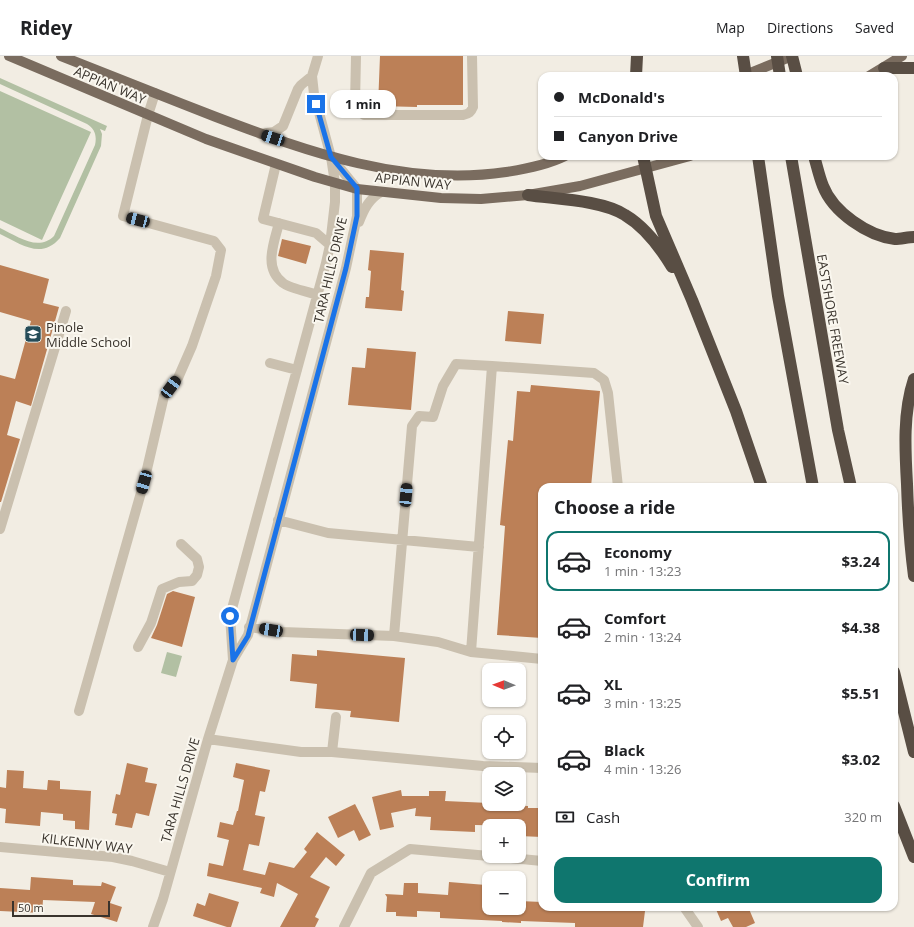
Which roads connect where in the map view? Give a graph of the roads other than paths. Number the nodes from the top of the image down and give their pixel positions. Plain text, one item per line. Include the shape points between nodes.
1 (9, 56) edge
2 (61, 56) edge
3 (318, 56) edge
4 (356, 56) edge
5 (472, 56) edge
6 (637, 56) edge
7 (743, 56) edge
8 (777, 56) edge
9 (792, 56) edge
10 (902, 56) edge
11 (884, 68) junction
12 (914, 68) edge
13 (636, 72) edge
14 (745, 72) edge
15 (753, 72) edge
16 (779, 72) edge
17 (795, 72) edge
18 (876, 72) edge
19 (312, 76) junction
20 (155, 93) junction
21 (148, 115) junction
22 (260, 134) junction
23 (331, 157) junction
24 (554, 160) edge
25 (644, 160) edge
26 (675, 160) edge
27 (759, 160) edge
28 (792, 160) edge
29 (815, 160) edge
30 (276, 164) junction
31 (645, 168) junction
32 (335, 183) junction
33 (357, 188) junction
34 (381, 192) junction
35 (528, 196) junction
36 (279, 223) junction
37 (352, 237) junction
38 (914, 237) edge
39 (330, 245) junction
40 (318, 295) junction
41 (692, 300) junction
42 (66, 311) dead end
43 (270, 363) dead end
44 (492, 366) junction
45 (297, 370) junction
46 (914, 380) edge
47 (618, 483) edge
48 (761, 483) edge
49 (812, 483) edge
50 (850, 483) edge
51 (278, 520) junction
52 (0, 529) edge
53 (402, 540) junction
54 (181, 544) dead end
55 (479, 547) junction
56 (914, 576) edge
57 (249, 627) junction
58 (394, 636) junction
59 (138, 647) dead end
60 (471, 652) junction
61 (538, 659) edge
62 (233, 660) junction
63 (898, 688) edge
64 (79, 711) dead end
65 (336, 717) dead end
66 (208, 739) junction
67 (332, 752) junction
68 (914, 752) edge
69 (538, 768) edge
70 (898, 816) edge
71 (0, 847) edge
72 (482, 855) edge
73 (914, 857) edge
74 (526, 859) edge
75 (538, 861) edge
76 (170, 872) junction
77 (687, 911) edge
78 (153, 927) edge
79 (344, 927) edge
80 (698, 927) edge

1 - 21 main road, APPIAN WAY
2 - 20 main road, APPIAN WAY
3 - 19 street
4 - 5 street via 355,104 356,110 360,113 463,115 469,114 473,107
6 - 13 highway
7 - 14 highway
8 - 16 highway
9 - 15 main road
9 - 17 highway
10 - 11 main road
11 - 12 highway
11 - 18 main road
19 - 22 street via 298,89 283,126 274,132
19 - 23 street, TARA HILLS DRIVE via 314,94
20 - 21 street
20 - 22 main road, APPIAN WAY
21 - 30 main road, APPIAN WAY
21 - 64 street via 123,216 214,241 221,250 216,276 192,346 178,378 164,396 144,482
22 - 23 main road, APPIAN WAY
23 - 24 main road, APPIAN WAY via 380,168 433,175 488,175 515,171
23 - 32 street, TARA HILLS DRIVE
23 - 33 street
25 - 31 highway
26 - 31 main road, APPIAN WAY
27 - 49 highway via 778,296
28 - 50 highway, EASTSHORE FREEWAY via 837,422
29 - 38 highway via 823,187 837,207 853,222 874,234 896,239
30 - 32 main road, APPIAN WAY
30 - 36 street via 263,219
31 - 35 main road, APPIAN WAY via 580,186
31 - 41 highway via 656,216
32 - 33 main road, APPIAN WAY
32 - 39 street, TARA HILLS DRIVE
33 - 34 main road, APPIAN WAY
33 - 37 street, TARA HILLS DRIVE via 357,216
34 - 35 main road, APPIAN WAY via 481,199
34 - 37 street via 373,196 364,209
35 - 41 highway via 596,204 623,214 644,229 671,265
36 - 39 street via 316,233
36 - 40 street via 270,260 272,269 283,284
37 - 51 street, TARA HILLS DRIVE via 346,268
39 - 40 street, TARA HILLS DRIVE
40 - 45 street, TARA HILLS DRIVE
41 - 48 highway via 736,411
42 - 52 street
43 - 45 street
44 - 47 street via 594,373 604,380 608,393
44 - 53 street via 456,364 443,386 433,417 419,416 412,426
44 - 55 street
45 - 62 street, TARA HILLS DRIVE via 230,616
46 - 56 highway via 910,392 905,444 909,537
51 - 53 street via 328,533
51 - 57 street, TARA HILLS DRIVE
53 - 55 street
53 - 58 street
54 - 59 street via 197,559 197,575 192,580 162,589 151,623
55 - 60 street
57 - 58 street via 282,632
57 - 62 street, TARA HILLS DRIVE via 248,636
58 - 60 street via 438,642
60 - 61 street
62 - 66 street, TARA HILLS DRIVE
63 - 68 highway
65 - 67 street
66 - 67 street via 301,752
66 - 76 street, TARA HILLS DRIVE
67 - 69 street via 483,766
70 - 73 highway
71 - 76 street, KILKENNY WAY via 113,857
72 - 79 street via 410,848 371,873
74 - 75 street
76 - 78 street, TARA HILLS DRIVE
77 - 80 street

